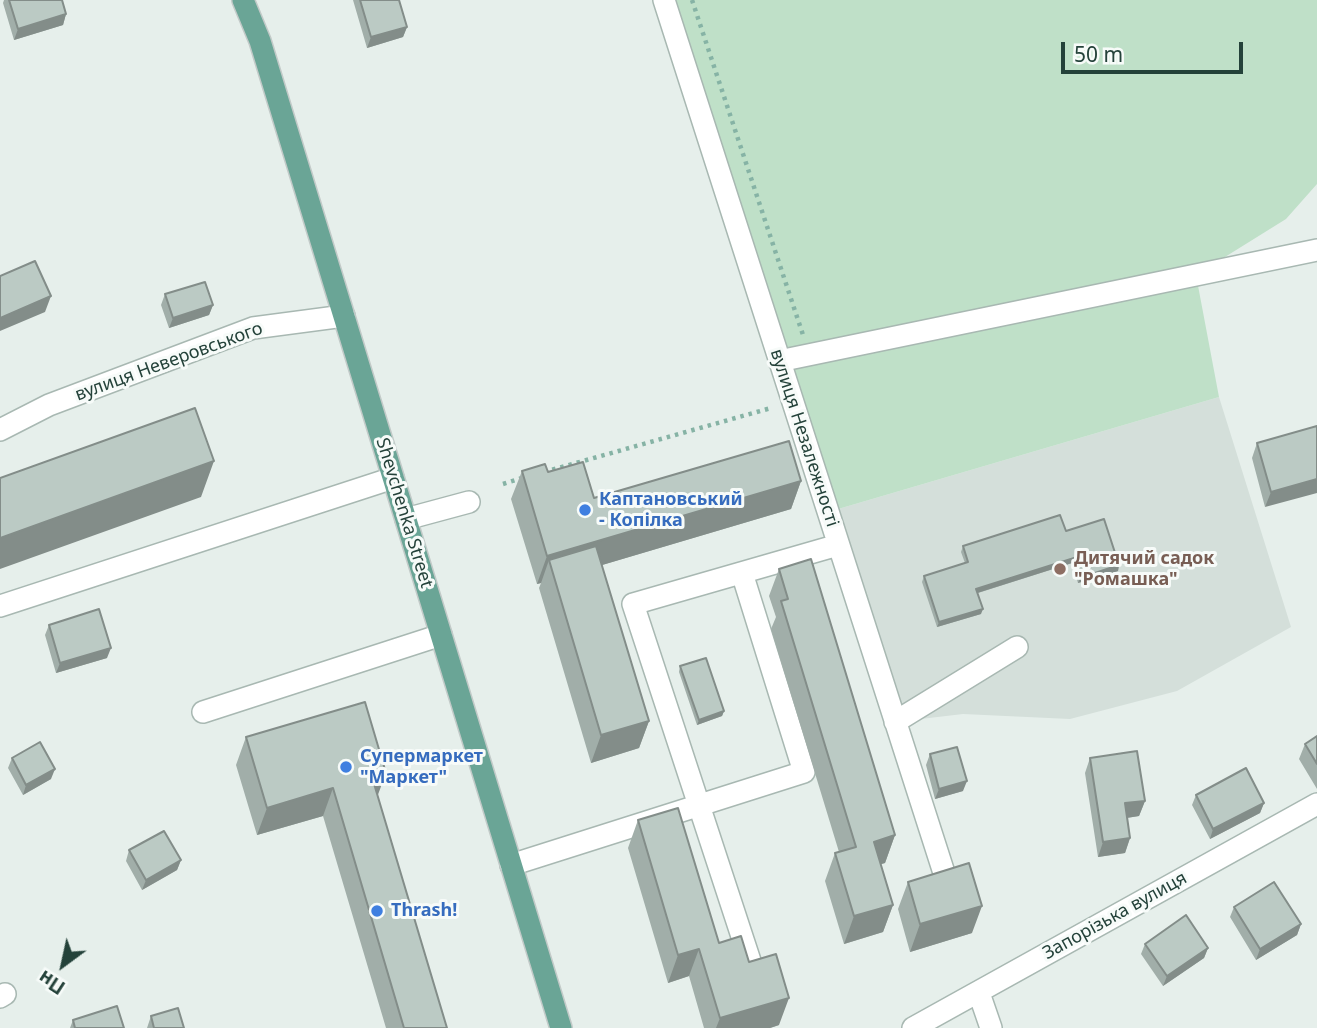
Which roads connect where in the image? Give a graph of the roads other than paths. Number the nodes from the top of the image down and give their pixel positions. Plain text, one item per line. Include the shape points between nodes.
1 (243, 0) edge
2 (664, 0) edge
3 (1317, 250) edge
4 (344, 316) junction
5 (779, 361) junction
6 (0, 430) edge
7 (393, 478) junction
8 (469, 502) dead end
9 (406, 519) junction
10 (838, 545) junction
11 (742, 573) junction
12 (0, 606) edge
13 (441, 635) junction
14 (1017, 647) dead end
15 (203, 712) dead end
16 (895, 722) junction
17 (1317, 804) edge
18 (698, 806) junction
19 (511, 865) junction
20 (944, 876) edge
21 (752, 967) edge
22 (979, 993) junction
23 (561, 1028) edge
24 (913, 1028) edge
25 (991, 1028) edge

1 - 4 main road, Shevchenka Street via 260,40
2 - 5 street, вулиця Незалежності
3 - 5 street
4 - 6 street, вулиця Неверовського via 253,328 49,405
4 - 7 main road, Shevchenka Street
5 - 10 street, вулиця Незалежності
7 - 9 main road, Shevchenka Street
7 - 12 street
8 - 9 street
9 - 13 main road, Shevchenka Street
10 - 11 street
10 - 16 street, вулиця Незалежності
11 - 18 street via 804,772
11 - 18 street via 633,604
13 - 15 street
13 - 19 main road, Shevchenka Street
14 - 16 street
16 - 20 street, вулиця Незалежності
17 - 22 street, Запорізька вулиця
18 - 19 street
18 - 21 street
19 - 23 main road, Shevchenka Street
22 - 24 street, Запорізька вулиця
22 - 25 street

